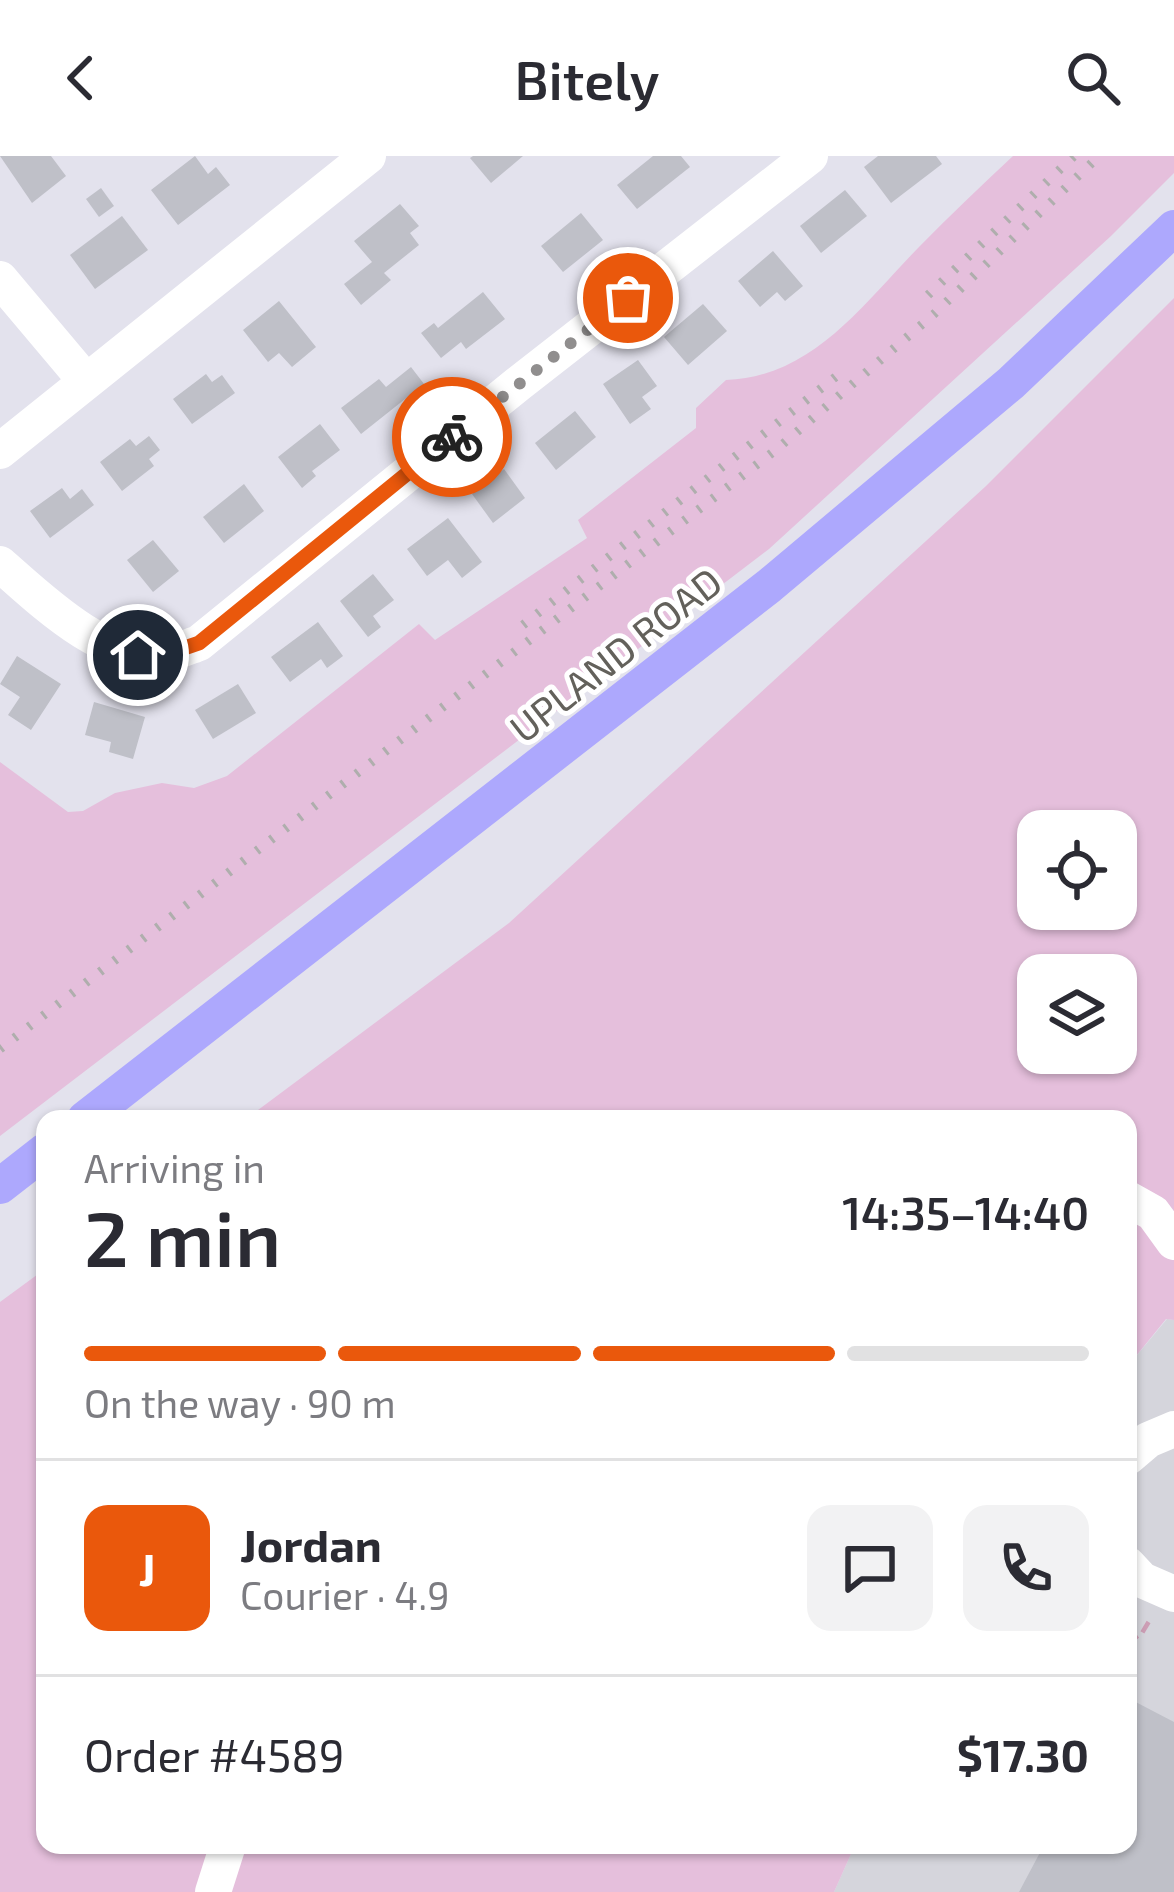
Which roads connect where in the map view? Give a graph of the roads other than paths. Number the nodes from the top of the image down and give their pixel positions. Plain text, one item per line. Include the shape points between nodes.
1 (335, 156) edge
2 (368, 156) edge
3 (810, 156) edge
4 (311, 201) junction
5 (1174, 228) edge
6 (0, 279) edge
7 (85, 380) junction
8 (0, 451) edge
9 (0, 564) edge
10 (97, 1110) edge
11 (36, 1158) edge
12 (0, 1186) edge
13 (1137, 1204) edge
14 (1174, 1242) edge
15 (1174, 1429) edge
16 (1137, 1449) edge
17 (1137, 1575) edge
18 (1174, 1594) edge
19 (225, 1854) edge
20 (213, 1892) edge

1 - 4 street
2 - 4 street
3 - 9 street via 199,643 164,655 108,644
4 - 7 street
5 - 10 main road, UPLAND ROAD via 1011,382 769,586
6 - 7 street
7 - 8 street
11 - 12 main road
13 - 14 street
15 - 16 street
17 - 18 street
19 - 20 street

